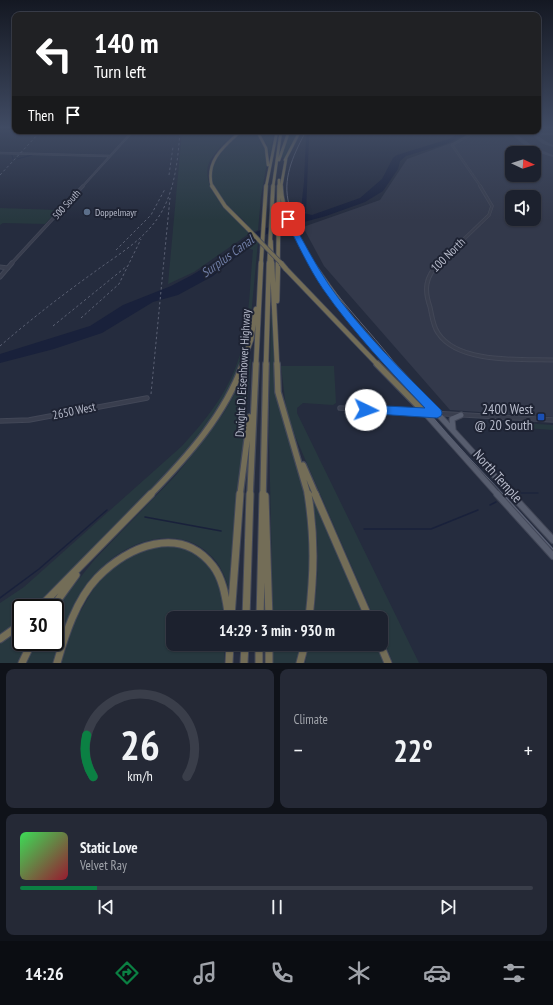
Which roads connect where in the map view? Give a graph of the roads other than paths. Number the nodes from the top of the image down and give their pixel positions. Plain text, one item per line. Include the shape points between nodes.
1 (108, 158) edge
2 (214, 158) edge
3 (268, 158) edge
4 (272, 158) edge
5 (277, 158) edge
6 (279, 158) edge
7 (460, 158) edge
8 (286, 159) joint
9 (275, 169) junction
10 (268, 175) junction
11 (270, 235) junction
12 (0, 267) edge
13 (8, 268) junction
14 (0, 277) edge
15 (259, 285) junction
16 (276, 331) junction
17 (553, 360) edge
18 (255, 386) junction
19 (147, 398) dead end
20 (340, 408) dead end
21 (425, 413) junction
22 (437, 413) junction
23 (461, 415) junction
24 (553, 420) edge
25 (0, 421) edge
26 (454, 431) junction
27 (289, 434) junction
28 (263, 458) junction
29 (553, 540) edge
30 (95, 551) junction
31 (553, 556) edge
32 (48, 599) edge
33 (59, 599) edge
34 (229, 611) edge
35 (231, 611) edge
36 (246, 611) edge
37 (260, 611) edge
38 (269, 611) edge
39 (310, 611) edge
40 (365, 611) edge
41 (12, 630) edge
42 (0, 639) edge
43 (28, 651) edge
44 (245, 651) edge
45 (259, 651) edge
46 (269, 651) edge
47 (303, 651) edge
48 (383, 651) edge
49 (22, 663) edge
50 (57, 663) edge
51 (244, 663) edge
52 (259, 663) edge
53 (269, 663) edge
54 (300, 663) edge
55 (388, 663) edge

1 - 13 street, 500 South
2 - 21 highway, bridge via 209,174 213,189 220,200
3 - 10 highway
4 - 10 highway, Dwight D. Eisenhower Highway
5 - 9 highway, Dwight D. Eisenhower Highway
6 - 9 highway
7 - 17 street, 100 North via 492,206 489,215 433,269 426,280 424,292 436,330 444,341 466,354
8 - 16 highway via 279,178 278,190
8 - 22 highway via 281,188 283,204 292,228 326,287 354,324
9 - 11 highway, Dwight D. Eisenhower Highway
10 - 15 highway, Dwight D. Eisenhower Highway via 264,197
11 - 16 highway
11 - 28 highway, Dwight D. Eisenhower Highway
12 - 13 street
13 - 14 street, 500 South
15 - 18 highway, Dwight D. Eisenhower Highway
15 - 30 highway via 245,361 223,405 187,457
16 - 27 highway via 278,392
18 - 35 highway via 237,521
18 - 36 highway, Dwight D. Eisenhower Highway
19 - 25 street, 2650 West via 29,420
20 - 21 street
21 - 22 street
21 - 31 main road, North Temple
22 - 23 street
22 - 26 main road, North Temple
23 - 24 street
23 - 26 main road via 452,419
26 - 29 main road, North Temple
27 - 39 highway via 310,504 315,555
27 - 40 highway
28 - 37 highway, Dwight D. Eisenhower Highway
28 - 38 highway
30 - 32 highway
30 - 33 highway
34 - 50 highway via 224,588 212,564 194,548 166,542 150,544 126,554 96,580 77,611
41 - 42 highway
43 - 49 highway
44 - 51 highway
45 - 52 highway
46 - 53 highway
47 - 54 highway
48 - 55 highway

